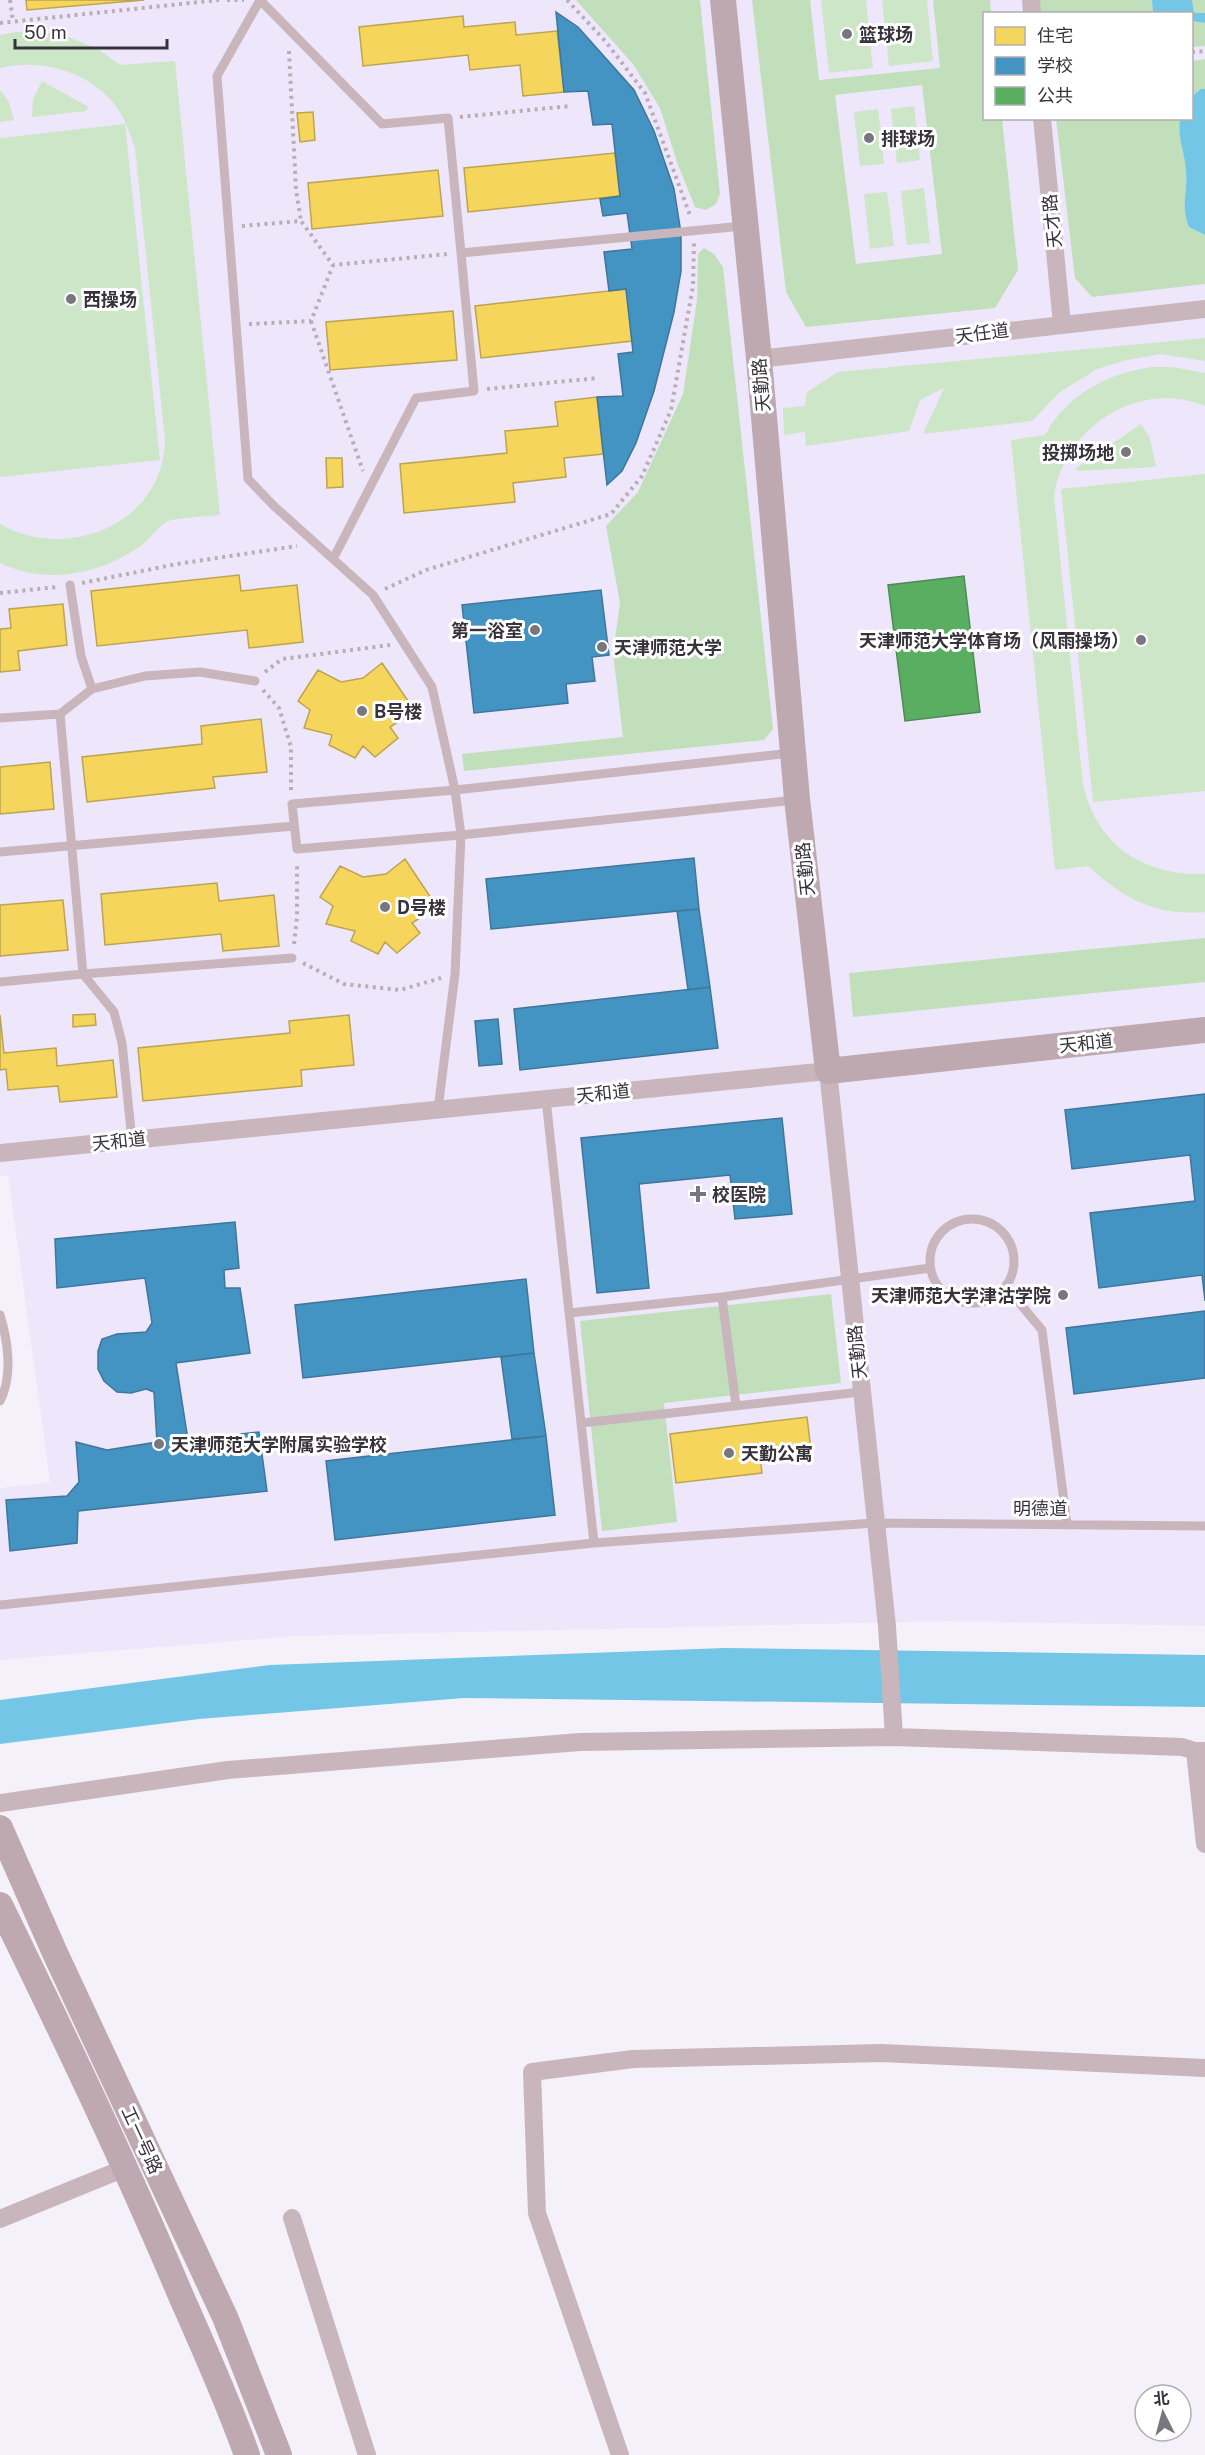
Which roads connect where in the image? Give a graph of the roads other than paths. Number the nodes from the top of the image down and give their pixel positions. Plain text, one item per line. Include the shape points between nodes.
1 (260, 0) edge
2 (723, 0) edge
3 (1042, 120) edge
4 (746, 225) junction
5 (461, 252) junction
6 (1205, 309) edge
7 (1062, 324) junction
8 (759, 359) junction
9 (333, 559) junction
10 (70, 585) road end
11 (255, 681) road end
12 (92, 689) junction
13 (60, 714) junction
14 (0, 718) edge
15 (793, 752) junction
16 (456, 790) junction
17 (797, 800) junction
18 (294, 826) junction
19 (461, 836) junction
20 (72, 845) junction
21 (0, 852) edge
22 (292, 958) road end
23 (84, 974) junction
24 (0, 982) edge
25 (1205, 1030) edge
26 (828, 1071) junction
27 (546, 1099) junction
28 (438, 1109) junction
29 (132, 1140) junction
30 (0, 1153) edge
31 (930, 1268) junction
32 (850, 1279) junction
33 (1006, 1287) junction
34 (722, 1297) junction
35 (569, 1313) junction
36 (0, 1315) edge
37 (861, 1392) junction
38 (0, 1401) edge
39 (736, 1406) junction
40 (581, 1423) junction
41 (874, 1523) junction
42 (1067, 1525) junction
43 (1205, 1526) edge
44 (594, 1543) junction
45 (0, 1605) edge
46 (894, 1737) junction
47 (1200, 1751) edge
48 (0, 1803) edge
49 (1, 1833) edge
50 (1205, 1844) edge
51 (0, 1905) edge
52 (1205, 2068) edge
53 (125, 2168) junction
54 (292, 2218) dead end
55 (0, 2219) edge
56 (247, 2455) edge
57 (279, 2455) edge
58 (367, 2455) edge
59 (620, 2455) edge

1 - 5 lane via 382,124 448,118
1 - 9 lane via 218,76 248,479
2 - 4 street, 天勤路
3 - 7 street, 天才路
4 - 5 lane
4 - 8 street, 天勤路
5 - 9 lane via 474,391 416,398
6 - 7 street, 天任道
7 - 8 street, 天任道
8 - 15 street, 天勤路
9 - 16 lane via 373,595 432,687
10 - 12 lane via 81,656
11 - 12 lane via 200,672 145,676
12 - 13 lane
13 - 14 lane
13 - 20 lane
15 - 16 lane
15 - 17 street, 天勤路
16 - 18 lane via 292,804
16 - 19 lane
17 - 19 lane
17 - 26 street, 天勤路
18 - 19 lane via 297,849
18 - 20 lane
19 - 28 lane via 455,974
20 - 21 lane
20 - 23 lane
22 - 23 lane
23 - 24 lane
23 - 29 lane via 114,1012 122,1043
25 - 26 street, 天和道
26 - 27 street, 天和道
26 - 32 street, 天勤路
27 - 28 street, 天和道
27 - 35 lane
28 - 29 street, 天和道
29 - 30 street, 天和道
31 - 32 lane
31 - 33 lane via 939,1288 956,1301 978,1303 999,1295
31 - 33 lane via 933,1246 946,1228 966,1220 988,1222 998,1227 1011,1245 1014,1266
32 - 34 lane
32 - 37 street, 天勤路
33 - 42 lane via 1042,1330
34 - 35 lane
34 - 39 lane
35 - 40 lane
36 - 38 lane via 6,1335 7,1388
37 - 39 lane
37 - 41 street, 天勤路
39 - 40 lane
40 - 44 lane
41 - 42 lane, 明德道
41 - 44 lane, 明德道
41 - 46 street, 天勤路 via 887,1626
42 - 43 lane, 明德道
44 - 45 lane, 明德道
46 - 47 street via 1182,1747
46 - 48 street via 580,1742 228,1770
47 - 50 street
49 - 57 street, 工一号路 via 229,2326
51 - 53 street, 工一号路
52 - 59 street via 881,2053 633,2059 532,2072 537,2213
53 - 55 street
53 - 56 street, 工一号路
54 - 58 street

